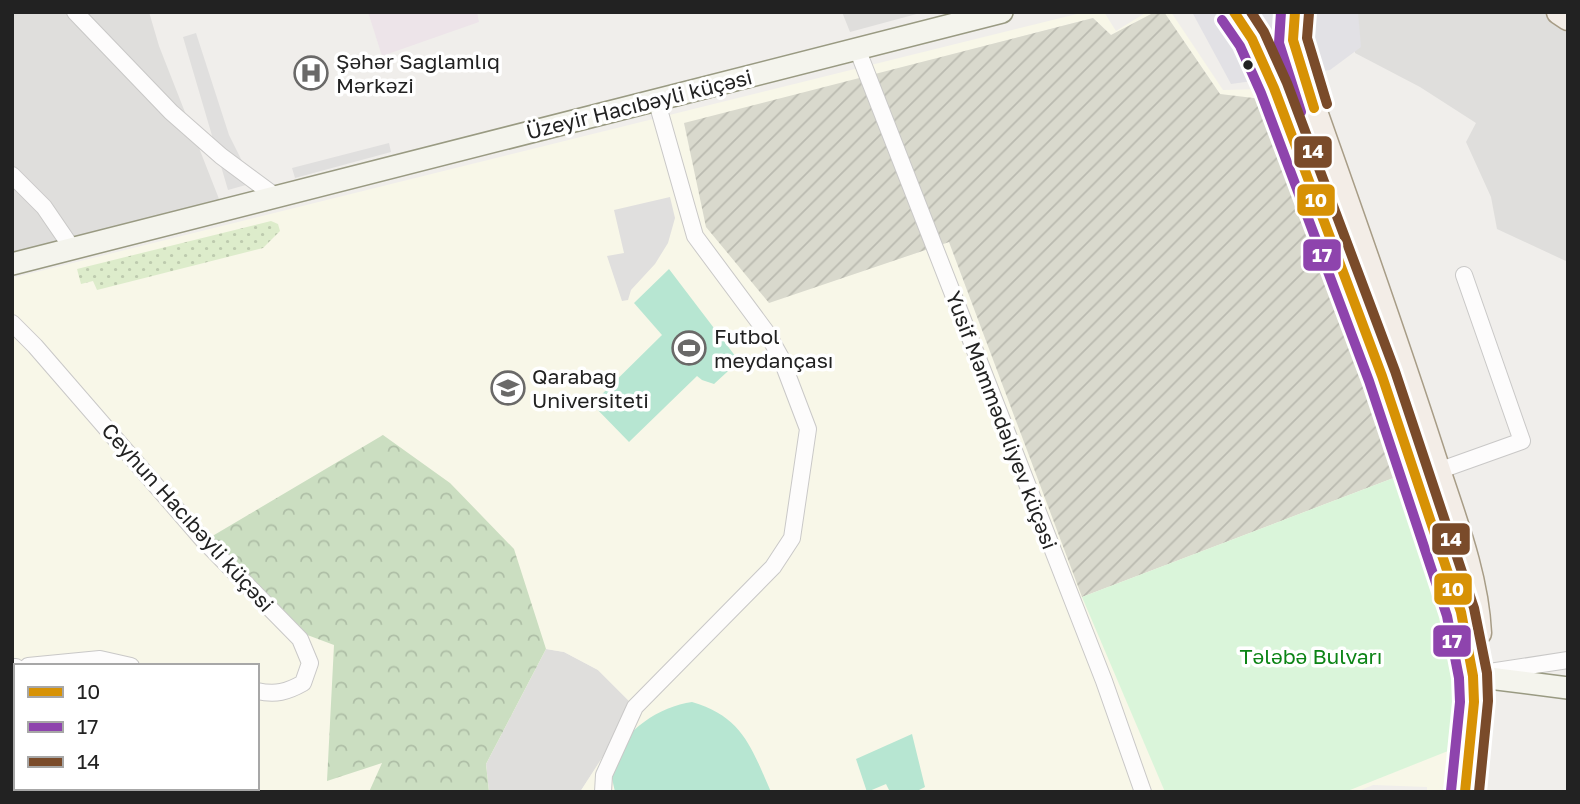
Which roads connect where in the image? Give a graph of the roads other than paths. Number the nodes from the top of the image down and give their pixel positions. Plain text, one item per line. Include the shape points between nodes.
1 (75, 12) edge
2 (1002, 12) edge
3 (1234, 12) edge
4 (1294, 12) edge
5 (1559, 12) edge
6 (1568, 18) edge
7 (858, 51) junction
8 (656, 99) junction
9 (12, 175) edge
10 (275, 196) junction
11 (72, 248) junction
12 (12, 264) edge
13 (1464, 275) dead end
14 (12, 323) edge
15 (1403, 402) junction
16 (1438, 471) junction
17 (1568, 660) edge
18 (49, 664) edge
19 (122, 664) edge
20 (1474, 676) junction
21 (1568, 688) edge
22 (259, 691) edge
23 (603, 792) edge
24 (1143, 792) edge
25 (1465, 792) edge

1 - 10 street via 171,112
2 - 7 main road, Üzeyir Hacıbəyli küçəsi
3 - 15 main road via 1252,38 1273,88 1382,376
4 - 15 main road via 1293,40 1301,72
5 - 6 main road
7 - 8 main road, Üzeyir Hacıbəyli küçəsi
7 - 24 street, Yusif Məmmədəliyev küçəsi
8 - 10 main road, Üzeyir Hacıbəyli küçəsi
8 - 23 street via 695,236 782,358 807,429 792,538 773,567 635,707 604,775
9 - 11 street via 44,207
10 - 11 main road, Üzeyir Hacıbəyli küçəsi
11 - 12 main road, Üzeyir Hacıbəyli küçəsi
13 - 16 street via 1522,441
14 - 22 street, Ceyhun Hacıbəyli küçəsi via 204,541 300,639 310,663 303,683 285,692
15 - 16 main road
15 - 20 main road
16 - 20 main road via 1478,611 1480,643
17 - 20 street
18 - 19 street via 100,659
20 - 21 main road
20 - 25 main road

